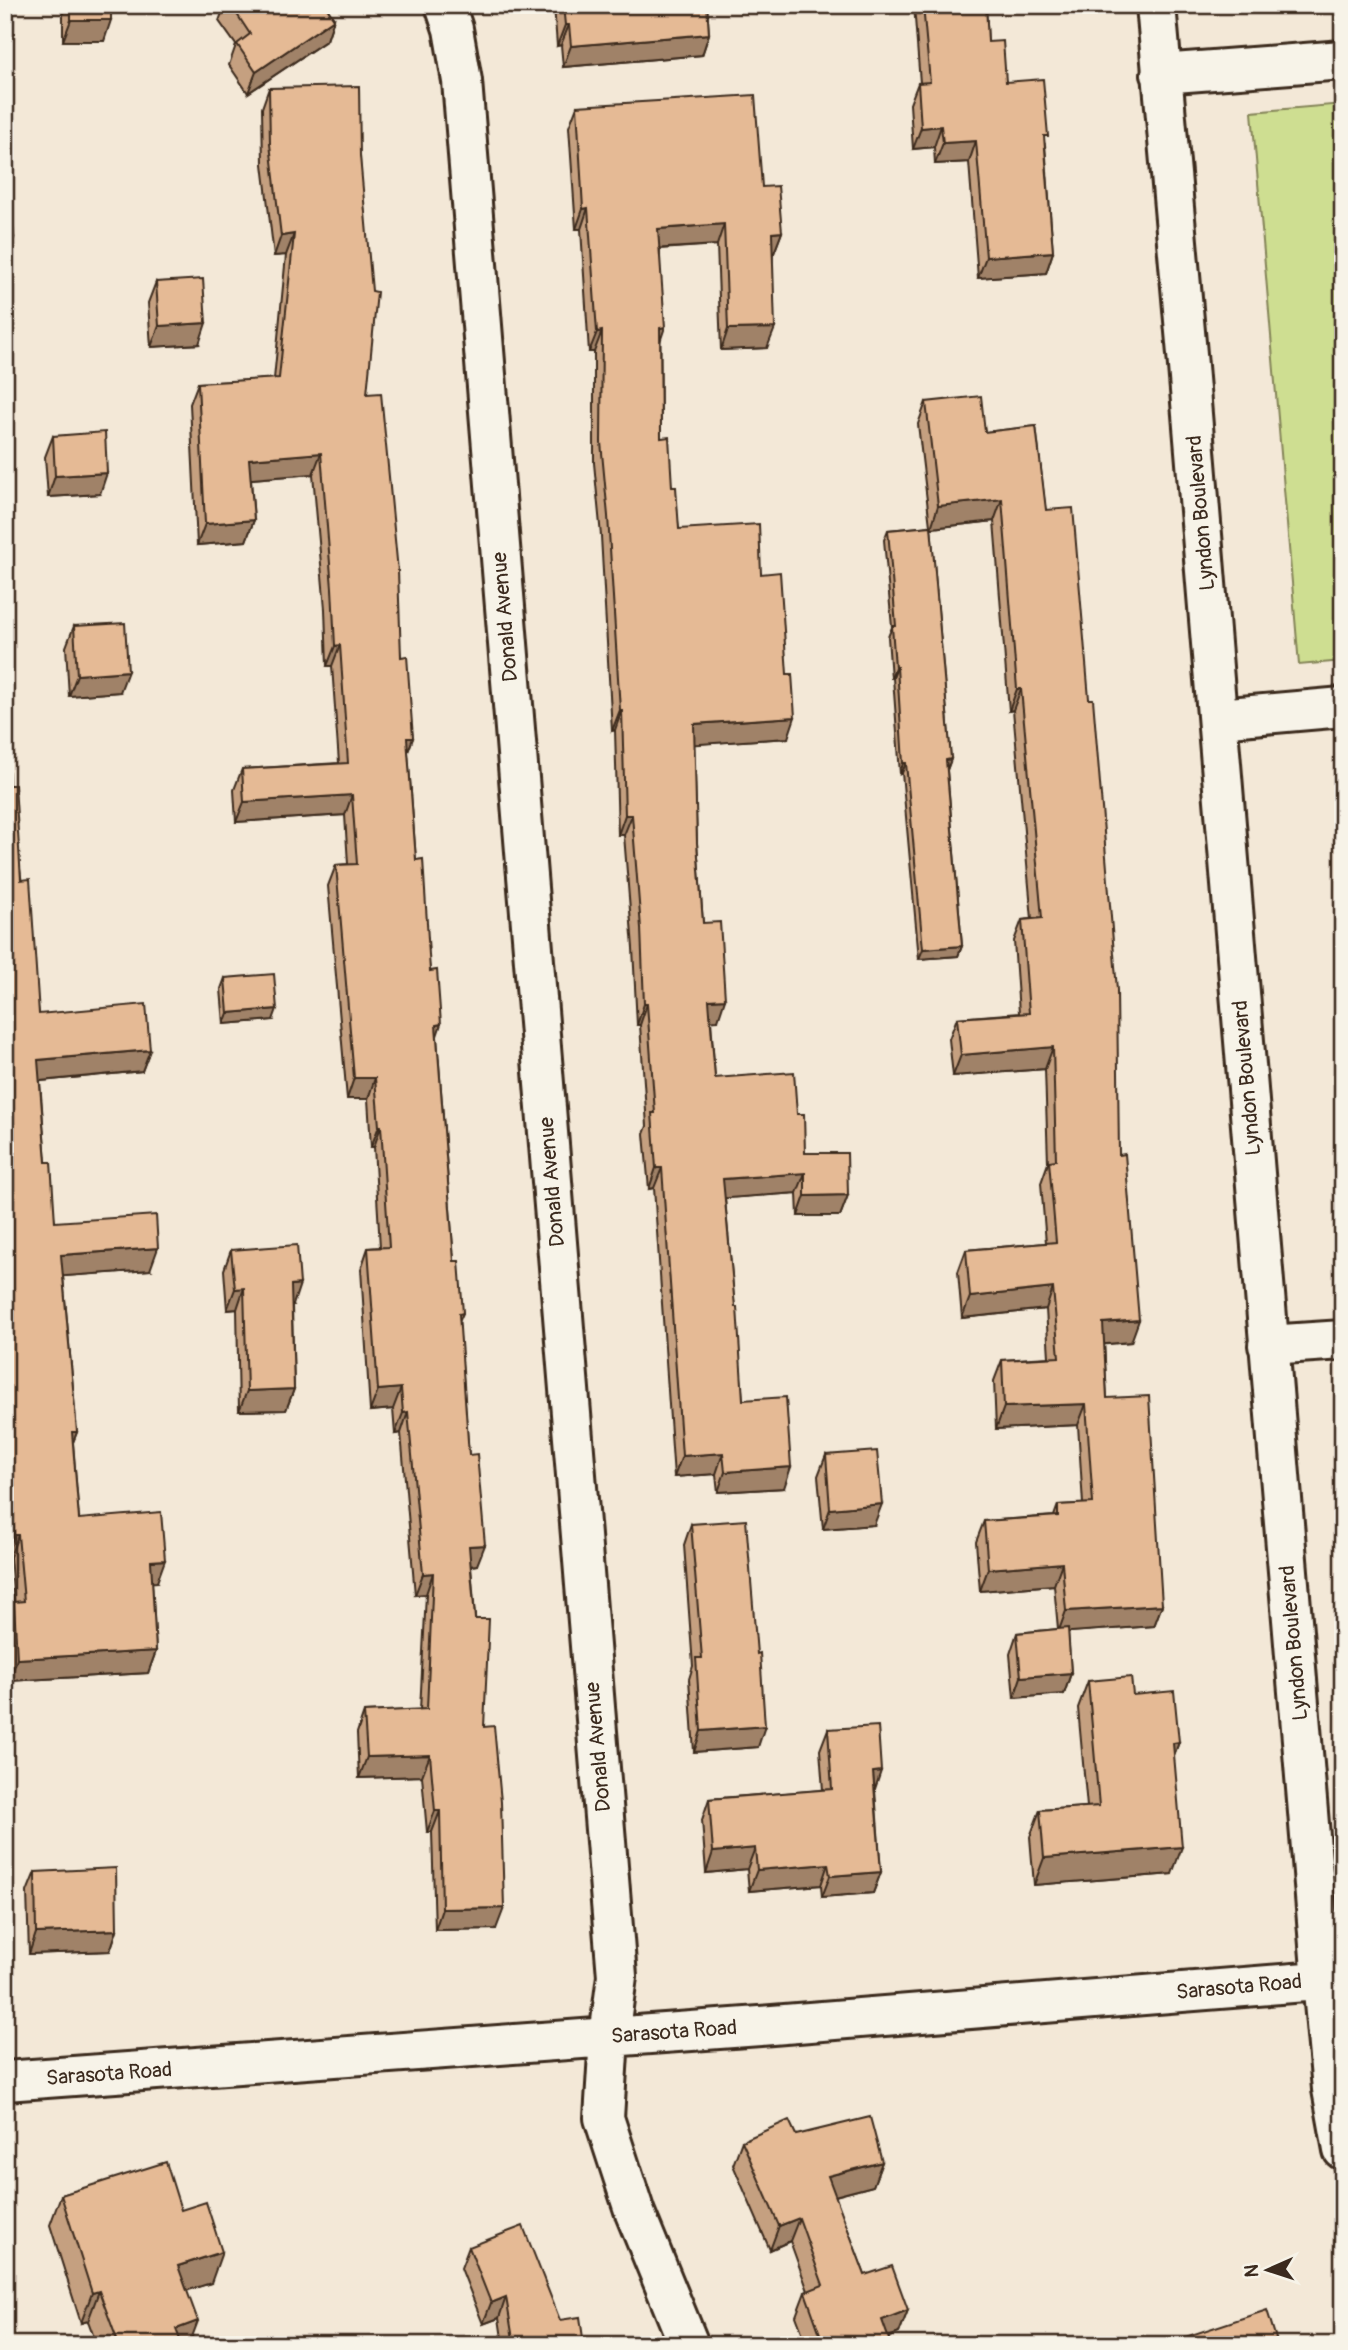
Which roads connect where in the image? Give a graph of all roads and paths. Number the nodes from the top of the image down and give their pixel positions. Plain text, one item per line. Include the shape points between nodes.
1 (445, 5) edge
2 (1156, 5) edge
3 (1343, 60) edge
4 (1161, 74) junction
5 (1343, 707) edge
6 (1218, 718) junction
7 (1343, 1340) edge
8 (1268, 1345) junction
9 (1332, 1980) edge
10 (608, 2037) junction
11 (5, 2081) edge
12 (1343, 2150) edge
13 (689, 2345) edge

1 - 10 street, Donald Avenue via 463,95 617,1976
2 - 4 street, Lyndon Boulevard
3 - 4 street
4 - 6 street, Lyndon Boulevard
5 - 6 street
6 - 8 street, Lyndon Boulevard
7 - 8 street
8 - 9 street, Lyndon Boulevard
9 - 10 street, Sarasota Road
9 - 12 street, Lyndon Boulevard via 1332,2089
10 - 11 street, Sarasota Road
10 - 13 street, Donald Avenue via 604,2118 635,2213

